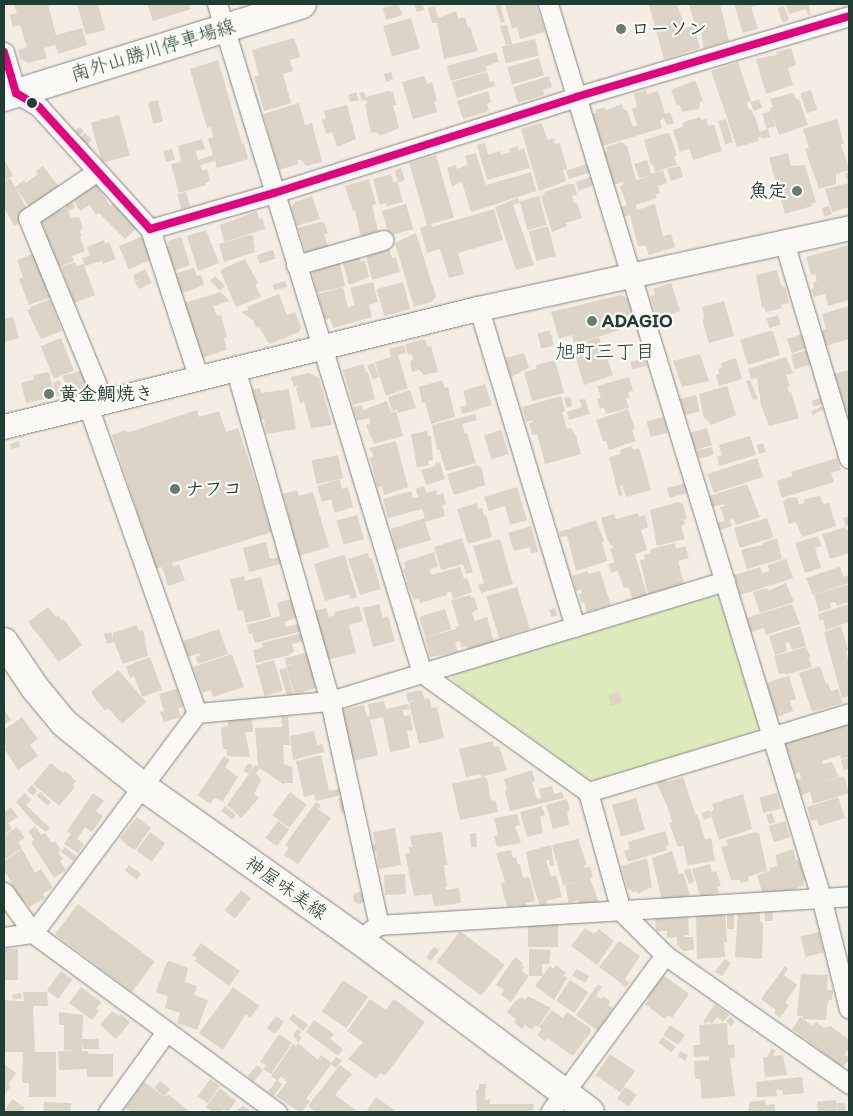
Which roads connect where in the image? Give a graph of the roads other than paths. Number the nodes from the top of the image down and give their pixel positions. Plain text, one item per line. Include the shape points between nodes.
1 (302, 4) edge
2 (548, 4) edge
3 (220, 16) edge
4 (849, 16) edge
5 (4, 52) edge
6 (10, 95) edge
7 (576, 97) junction
8 (96, 172) junction
9 (274, 193) junction
10 (849, 228) edge
11 (150, 229) junction
12 (383, 240) dead end
13 (784, 242) junction
14 (296, 265) junction
15 (632, 275) junction
16 (479, 309) junction
17 (322, 349) junction
18 (236, 371) junction
19 (199, 380) junction
20 (96, 404) junction
21 (4, 427) edge
22 (849, 458) edge
23 (724, 581) junction
24 (575, 626) junction
25 (4, 642) edge
26 (422, 673) junction
27 (330, 701) junction
28 (197, 713) junction
29 (849, 713) edge
30 (772, 737) junction
31 (142, 786) junction
32 (588, 792) junction
33 (4, 892) edge
34 (849, 896) edge
35 (821, 897) junction
36 (621, 911) junction
37 (368, 932) junction
38 (33, 933) junction
39 (4, 937) edge
40 (665, 955) junction
41 (849, 1009) edge
42 (166, 1032) junction
43 (849, 1084) edge
44 (556, 1103) edge
45 (108, 1112) edge
46 (277, 1112) edge
47 (590, 1112) edge

1 - 3 main road, 南外山勝川停車場線
2 - 7 street
3 - 6 main road, 南外山勝川停車場線
3 - 9 street
4 - 7 street
5 - 6 street
6 - 8 street via 38,106
7 - 9 street
7 - 15 street
8 - 11 street
8 - 20 street via 28,218
9 - 11 street
9 - 14 street
10 - 13 street
11 - 19 street
12 - 14 street
13 - 15 street
13 - 22 street
14 - 17 street
15 - 16 street
15 - 23 street
16 - 17 street
16 - 24 street
17 - 18 street
17 - 26 street
18 - 19 street
18 - 27 street
19 - 20 street
20 - 21 street
20 - 28 street
23 - 24 street
23 - 30 street
24 - 26 street
25 - 31 main road, 神屋味美線 via 34,688 64,722
26 - 27 street
26 - 32 street
27 - 28 street
27 - 37 street
28 - 31 street
29 - 30 street
30 - 32 street
30 - 35 street
31 - 37 main road, 神屋味美線
31 - 38 street
32 - 36 street
33 - 38 street
34 - 35 street
35 - 36 street
35 - 41 street
36 - 37 street
36 - 40 street
37 - 44 main road, 神屋味美線
38 - 39 street
38 - 42 street
40 - 43 street
40 - 44 street
42 - 45 street
42 - 46 street
44 - 47 main road, 神屋味美線

